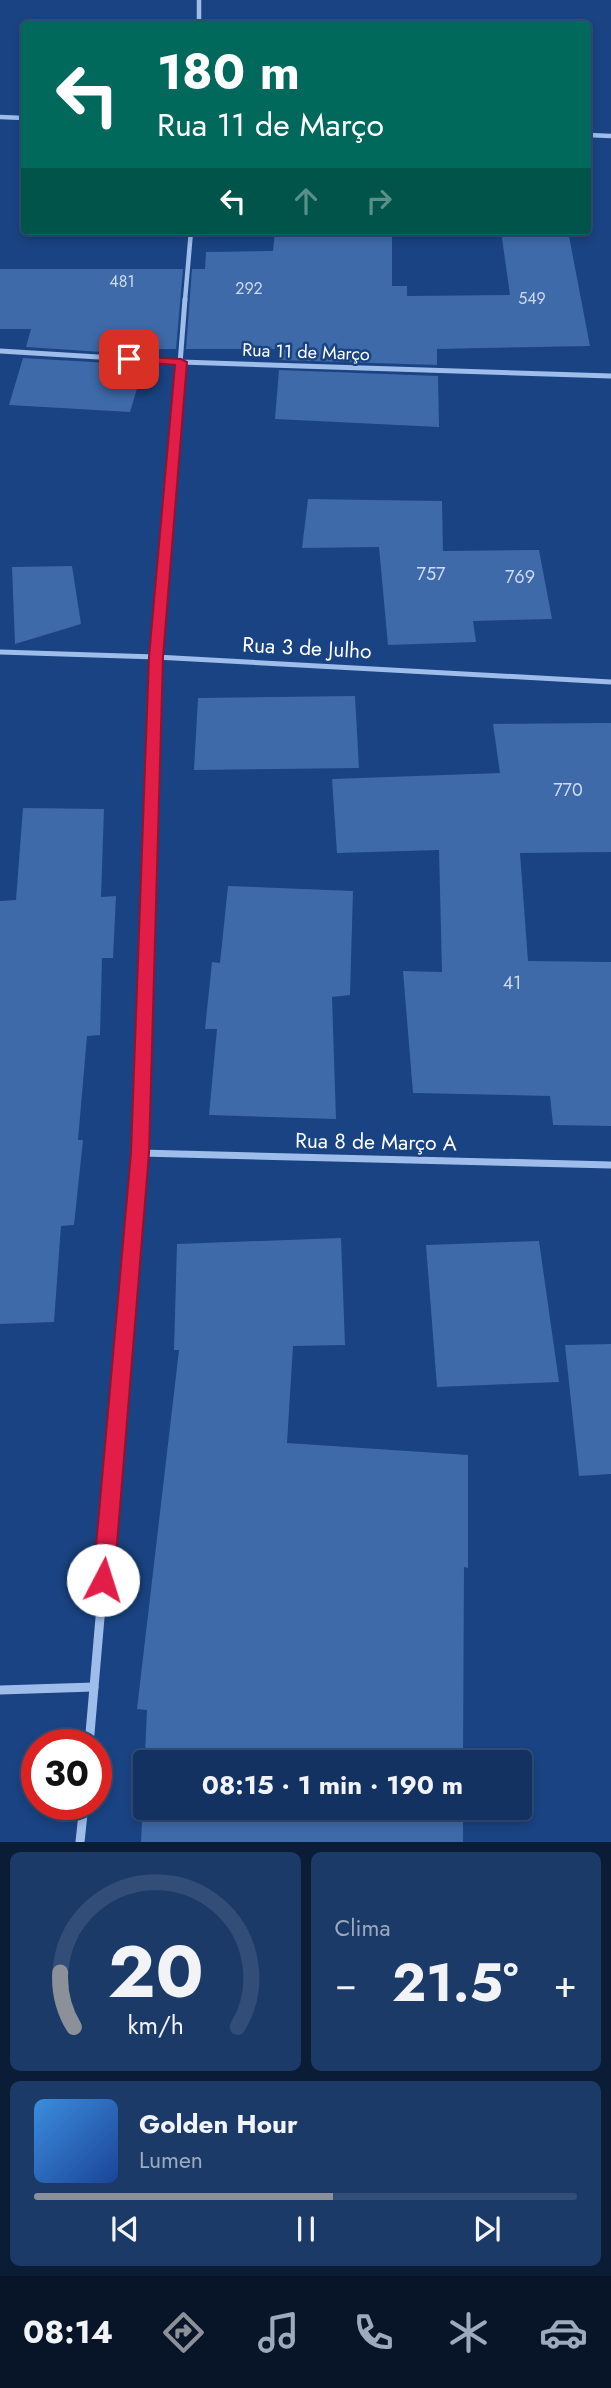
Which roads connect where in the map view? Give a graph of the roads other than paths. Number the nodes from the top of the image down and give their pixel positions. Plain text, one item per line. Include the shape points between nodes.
1 (199, 0) edge
2 (200, 21) edge
3 (0, 117) edge
4 (21, 118) edge
5 (591, 135) edge
6 (611, 136) edge
7 (191, 235) edge
8 (0, 351) edge
9 (181, 362) junction
10 (611, 376) edge
11 (0, 652) edge
12 (156, 657) junction
13 (611, 682) edge
14 (140, 1153) junction
15 (611, 1165) edge
16 (94, 1686) junction
17 (0, 1690) edge
18 (90, 1729) edge
19 (82, 1820) edge
20 (80, 1842) edge

1 - 2 street
3 - 4 street
5 - 6 street
7 - 9 street
8 - 9 street, Rua 11 de Março
9 - 10 street, Rua 11 de Março
9 - 12 street
11 - 12 street, Rua 3 de Julho
12 - 13 street, Rua 3 de Julho
12 - 14 street
14 - 15 street, Rua 8 de Março A
14 - 16 street
16 - 17 street
16 - 18 street
19 - 20 street

